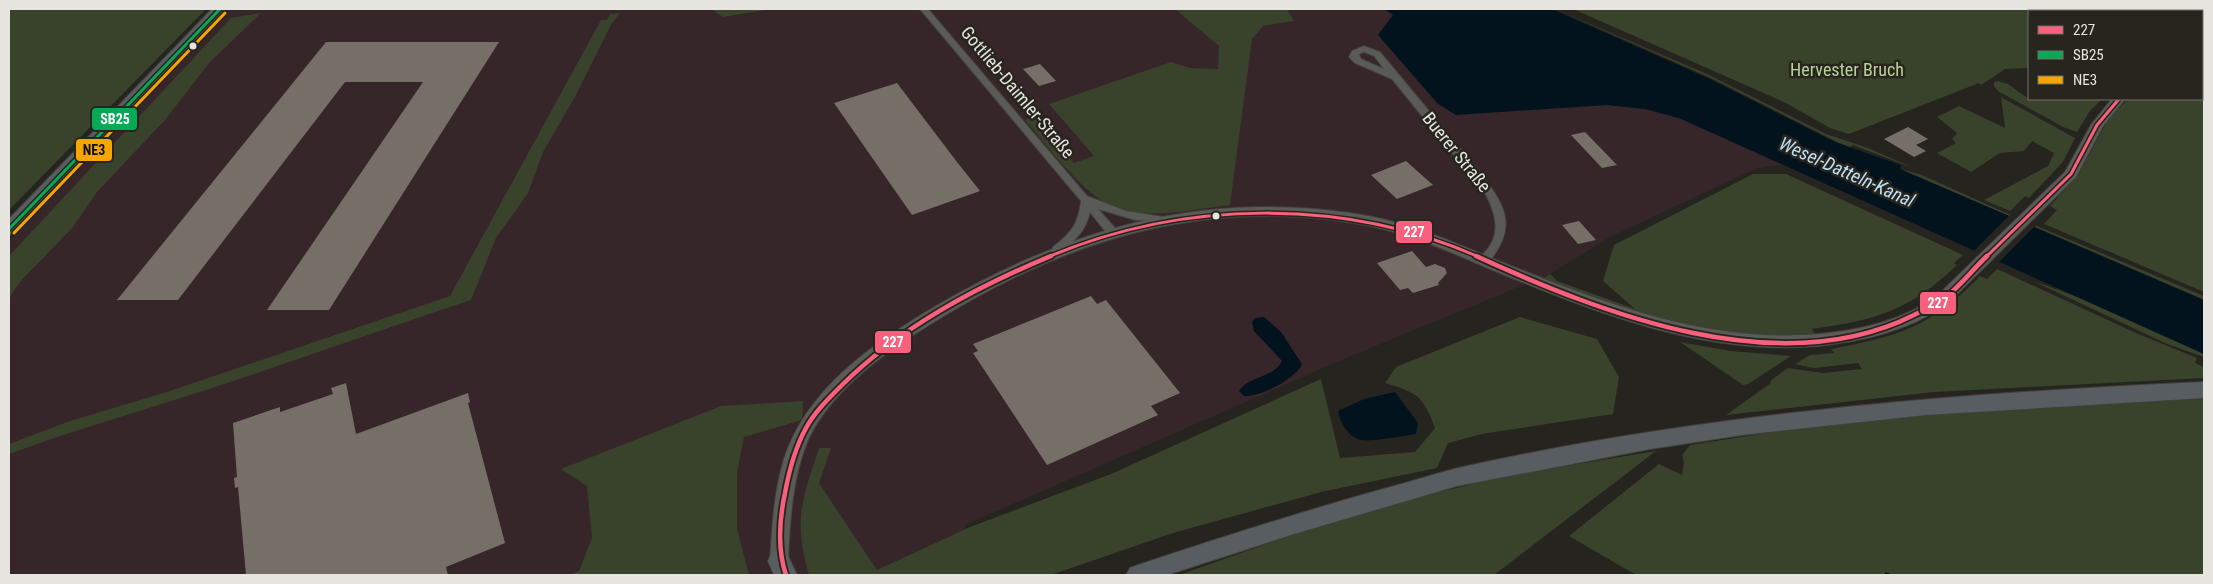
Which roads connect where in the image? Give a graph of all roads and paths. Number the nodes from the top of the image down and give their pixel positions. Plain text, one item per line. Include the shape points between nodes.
1 (220, 9) edge
2 (924, 9) edge
3 (1396, 77) dead end
4 (2118, 100) edge
5 (1086, 198) junction
6 (1166, 220) junction
7 (9, 229) edge
8 (1112, 232) junction
9 (1058, 250) junction
10 (1484, 260) junction
11 (2204, 390) edge
12 (1715, 429) joint
13 (782, 571) edge
14 (1138, 575) edge

1 - 7 main road
2 - 5 street, Gottlieb-Daimler-Straße
3 - 10 street, Buerer Straße via 1494,199 1500,233 1496,245
4 - 10 street via 2097,124 2071,174 1941,301 1904,322 1853,336 1773,343 1715,338 1664,328 1592,306
5 - 6 street, Gottlieb-Daimler-Straße via 1109,211 1127,216
5 - 8 street, Gottlieb-Daimler-Straße
5 - 9 street via 1081,228
6 - 8 street
6 - 10 street via 1235,211 1276,210 1332,215 1410,231
8 - 9 street
9 - 13 street via 983,284 921,322 856,370 826,401 805,430 795,455 783,506
11 - 12 main road via 1988,400
12 - 14 main road via 1465,476 1303,520

